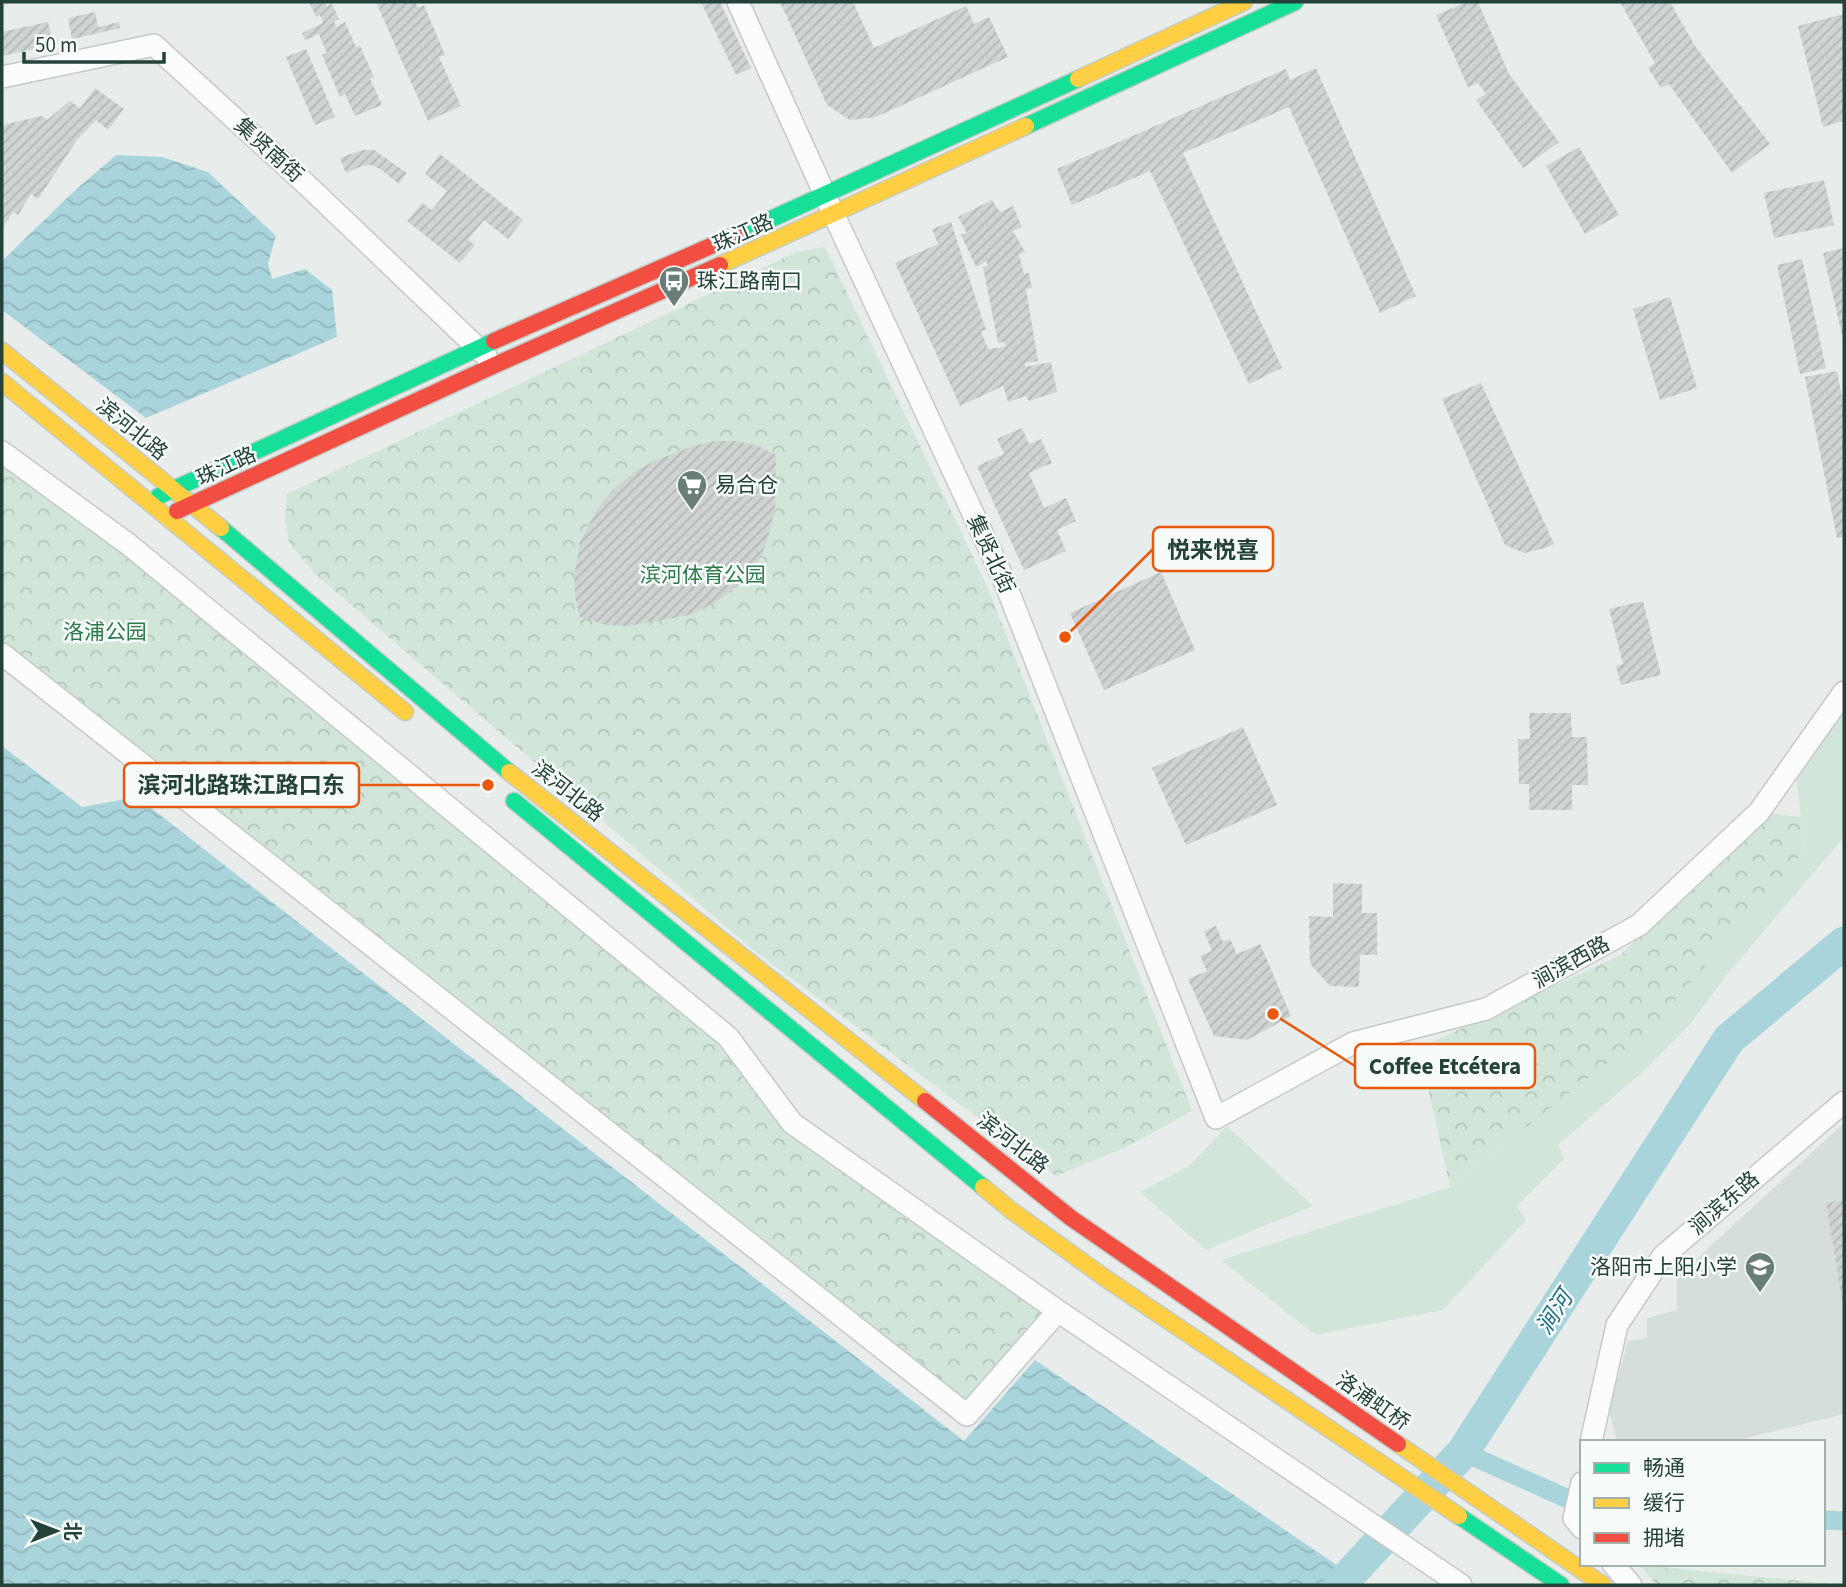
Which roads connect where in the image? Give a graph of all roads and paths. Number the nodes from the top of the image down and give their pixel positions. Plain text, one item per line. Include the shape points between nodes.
1 (738, 2) edge
2 (1244, 2) edge
3 (1295, 2) edge
4 (2, 77) edge
5 (825, 195) junction
6 (835, 215) junction
7 (478, 348) junction
8 (2, 351) edge
9 (495, 365) junction
10 (2, 382) edge
11 (2, 452) edge
12 (174, 489) junction
13 (149, 501) junction
14 (191, 505) junction
15 (167, 516) junction
16 (2, 654) edge
17 (1844, 692) edge
18 (414, 718) dead end
19 (499, 789) dead end
20 (1844, 1102) edge
21 (1216, 1118) joint
22 (1119, 1251) joint
23 (1058, 1311) junction
24 (1591, 1440) edge
25 (1580, 1492) edge
26 (1580, 1526) edge
27 (1615, 1566) edge
28 (1461, 1585) edge
29 (1561, 1585) edge
30 (1603, 1585) edge
31 (1631, 1585) edge

1 - 5 street, 集贤北街
2 - 5 main road, 珠江路
3 - 6 main road, 珠江路
4 - 7 street, 集贤南街 via 155,46
5 - 6 street, 集贤北街
5 - 7 main road, 珠江路
6 - 9 main road, 珠江路
6 - 21 street, 集贤北街 via 1003,578
7 - 9 street, 集贤南街
7 - 12 main road, 珠江路
8 - 12 main road, 滨河北路
9 - 14 main road, 珠江路
10 - 13 main road
11 - 23 street via 128,544 728,1038 792,1123
12 - 13 main road, 珠江路
12 - 14 main road, 滨河北路
13 - 15 main road
14 - 15 main road, 珠江路
14 - 22 main road, 滨河北路 via 508,771
15 - 18 main road
16 - 23 street via 967,1415
17 - 21 street, 涧滨西路 via 1759,812 1639,925 1486,1009 1353,1043
19 - 29 main road, 滨河北路 via 1012,1211
20 - 24 street, 涧滨东路 via 1663,1256 1617,1325
22 - 30 main road, 洛浦虹桥
23 - 28 street
25 - 26 street via 1574,1518
27 - 31 street

